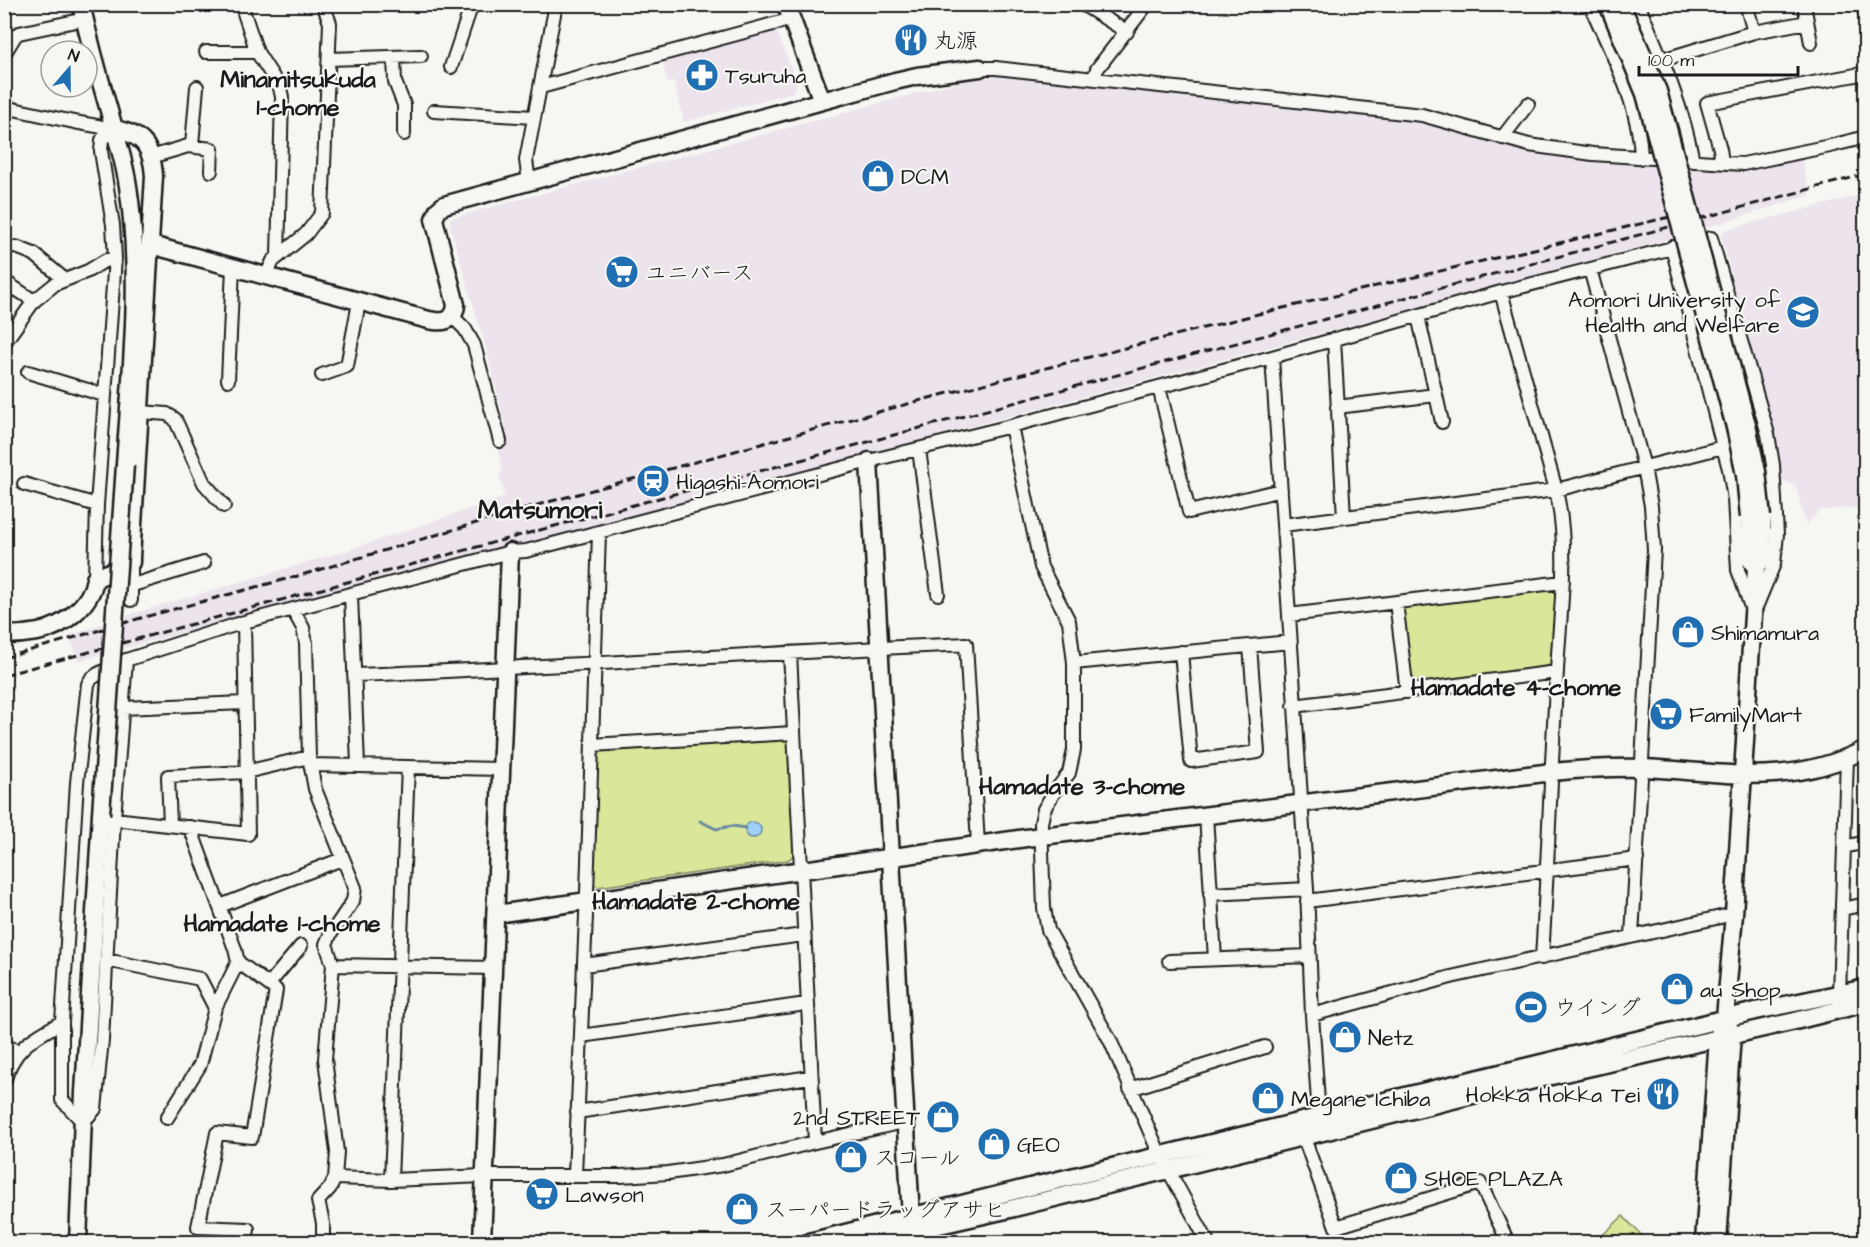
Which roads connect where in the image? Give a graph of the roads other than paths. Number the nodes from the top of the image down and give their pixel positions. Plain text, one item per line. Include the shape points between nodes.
1 (241, 4) edge
2 (323, 4) edge
3 (472, 4) edge
4 (556, 4) edge
5 (1082, 4) edge
6 (1147, 4) edge
7 (1590, 4) edge
8 (1608, 4) edge
9 (1621, 4) edge
10 (1638, 4) edge
11 (1746, 4) edge
12 (1804, 4) edge
13 (1863, 4) edge
14 (83, 12) edge
15 (789, 12) edge
16 (1866, 17) edge
17 (1807, 22) junction
18 (1127, 32) junction
19 (1754, 32) junction
20 (1811, 43) dead end
21 (206, 52) dead end
22 (257, 52) junction
23 (4, 54) edge
24 (421, 56) dead end
25 (394, 57) junction
26 (329, 59) junction
27 (1662, 60) junction
28 (451, 67) dead end
29 (980, 68) joint
30 (1866, 73) edge
31 (1094, 78) junction
32 (197, 87) dead end
33 (541, 87) junction
34 (822, 101) junction
35 (1528, 104) dead end
36 (5, 111) edge
37 (434, 111) dead end
38 (534, 117) junction
39 (114, 129) junction
40 (404, 134) dead end
41 (1866, 137) edge
42 (1502, 138) junction
43 (192, 145) junction
44 (151, 157) junction
45 (1641, 158) junction
46 (1693, 161) junction
47 (1722, 162) junction
48 (211, 171) dead end
49 (529, 182) junction
50 (151, 245) junction
51 (16, 247) dead end
52 (1672, 248) junction
53 (278, 256) junction
54 (116, 258) junction
55 (233, 267) junction
56 (1590, 269) junction
57 (266, 276) junction
58 (64, 279) junction
59 (8, 284) edge
60 (1501, 292) junction
61 (4, 297) edge
62 (34, 301) junction
63 (359, 302) junction
64 (1418, 316) junction
65 (453, 317) junction
66 (1334, 339) junction
67 (4, 343) edge
68 (1272, 357) junction
69 (27, 372) dead end
70 (322, 375) dead end
71 (228, 380) dead end
72 (1159, 387) junction
73 (104, 395) junction
74 (1436, 395) junction
75 (1336, 407) junction
76 (141, 412) junction
77 (1442, 422) dead end
78 (1011, 426) junction
79 (500, 441) dead end
80 (1723, 447) junction
81 (919, 449) junction
82 (869, 461) junction
83 (1644, 467) junction
84 (24, 484) dead end
85 (1281, 490) junction
86 (1556, 490) junction
87 (97, 505) junction
88 (224, 506) dead end
89 (1344, 517) junction
90 (1756, 517) junction
91 (1283, 525) junction
92 (599, 533) junction
93 (1769, 535) junction
94 (510, 552) junction
95 (131, 562) junction
96 (204, 563) dead end
97 (1756, 568) junction
98 (95, 579) junction
99 (1563, 582) junction
100 (132, 583) junction
101 (938, 594) dead end
102 (351, 595) junction
103 (131, 600) dead end
104 (1396, 602) junction
105 (293, 610) junction
106 (1753, 614) junction
107 (1289, 615) junction
108 (244, 622) junction
109 (4, 635) edge
110 (1290, 642) junction
111 (1250, 646) junction
112 (879, 648) junction
113 (1180, 652) junction
114 (790, 653) junction
115 (126, 660) junction
116 (595, 662) junction
117 (1074, 663) junction
118 (506, 669) junction
119 (1557, 672) junction
120 (354, 675) junction
121 (1407, 692) junction
122 (245, 703) junction
123 (1294, 706) junction
124 (122, 708) junction
125 (793, 732) junction
126 (592, 745) junction
127 (1866, 749) edge
128 (1847, 758) junction
129 (310, 761) junction
130 (358, 765) junction
131 (408, 767) junction
132 (1643, 768) junction
133 (501, 769) junction
134 (246, 772) junction
135 (1552, 772) junction
136 (1742, 776) junction
137 (1300, 804) junction
138 (1206, 815) junction
139 (108, 816) junction
140 (170, 825) junction
141 (190, 827) junction
142 (1042, 836) junction
143 (1866, 842) edge
144 (978, 844) junction
145 (1845, 847) junction
146 (891, 858) junction
147 (342, 859) junction
148 (1637, 859) junction
149 (800, 871) junction
150 (1547, 871) junction
151 (1210, 894) junction
152 (1307, 895) junction
153 (587, 902) junction
154 (1866, 904) edge
155 (220, 906) junction
156 (1842, 909) junction
157 (496, 914) junction
158 (1734, 914) junction
159 (803, 935) junction
160 (1632, 936) junction
161 (301, 946) dead end
162 (1309, 956) junction
163 (1542, 958) junction
164 (1215, 959) junction
165 (106, 960) junction
166 (1168, 961) dead end
167 (238, 962) junction
168 (333, 965) junction
169 (584, 965) junction
170 (400, 966) junction
171 (493, 968) junction
172 (269, 984) junction
173 (1866, 988) edge
174 (1839, 994) junction
175 (1866, 1003) edge
176 (806, 1004) junction
177 (216, 1008) junction
178 (1312, 1015) junction
179 (62, 1023) junction
180 (1725, 1030) junction
181 (581, 1036) junction
182 (4, 1045) edge
183 (1265, 1047) dead end
184 (18, 1051) junction
185 (810, 1077) junction
186 (4, 1082) edge
187 (1130, 1089) junction
188 (577, 1112) junction
189 (1321, 1117) junction
190 (167, 1118) dead end
191 (83, 1122) junction
192 (904, 1122) junction
193 (1304, 1138) junction
194 (815, 1142) junction
195 (1160, 1155) junction
196 (1169, 1170) junction
197 (575, 1175) junction
198 (484, 1176) junction
199 (335, 1178) junction
200 (391, 1180) junction
201 (910, 1231) edge
202 (78, 1242) edge
203 (246, 1242) edge
204 (323, 1242) edge
205 (482, 1242) edge
206 (809, 1242) edge
207 (864, 1242) edge
208 (1208, 1242) edge
209 (1508, 1242) edge
210 (1704, 1242) edge
211 (1718, 1242) edge

1 - 22 street
2 - 26 street via 330,23
3 - 28 street
4 - 33 street
5 - 18 street
6 - 18 street
7 - 45 street via 1634,110
8 - 90 street, bridge via 1636,69 1654,125
9 - 90 street, bridge via 1658,91 1748,424 1758,472
10 - 27 street
11 - 19 street
12 - 17 street
13 - 16 street
14 - 23 street via 19,33
14 - 39 street
15 - 33 street
15 - 34 street
17 - 19 street
17 - 20 street
18 - 31 street
19 - 27 street
21 - 22 street
22 - 53 street via 282,97
24 - 25 street
25 - 26 street
25 - 40 street via 395,82 404,105
26 - 53 street via 322,213 306,234
27 - 46 street
29 - 31 street
29 - 34 street via 910,77
30 - 47 street via 1707,103
31 - 42 street via 1422,115
32 - 43 street
33 - 38 street
34 - 49 street
35 - 42 street
36 - 39 street
37 - 38 street
38 - 49 street via 526,160
39 - 44 street via 140,138
39 - 54 street via 102,140 101,151
39 - 139 street, bridge via 129,188 136,270
41 - 47 street via 1743,164
42 - 45 street via 1560,150
43 - 44 street
43 - 48 street via 213,150
44 - 50 street
45 - 46 street
46 - 47 street
49 - 65 street via 448,203 438,210 434,219 456,305
50 - 55 street
50 - 76 street
51 - 58 street via 34,254
52 - 56 street
52 - 80 street
52 - 93 street via 1711,238 1768,434 1773,465
53 - 57 street
54 - 58 street
54 - 73 street
55 - 57 street
55 - 71 street
56 - 60 street
56 - 83 street
57 - 63 street
58 - 62 street
59 - 61 street
59 - 62 street
60 - 64 street
60 - 86 street
62 - 67 street
63 - 65 street via 431,321
63 - 70 street via 347,366
64 - 66 street
64 - 74 street
65 - 79 street via 474,345
66 - 68 street
66 - 75 street
68 - 72 street
68 - 85 street
69 - 73 street
72 - 78 street
72 - 85 street via 1189,512
73 - 87 street
74 - 75 street
74 - 77 street
75 - 89 street
76 - 88 street via 167,414 175,419 204,483
76 - 95 street
78 - 81 street
78 - 117 street via 1041,567 1069,621
80 - 83 street
80 - 106 street via 1734,499 1738,570
81 - 82 street
81 - 101 street
82 - 92 street
82 - 112 street
83 - 86 street
83 - 132 street via 1654,550
84 - 87 street
85 - 91 street
86 - 89 street
86 - 99 street via 1563,534
87 - 98 street
89 - 91 street
90 - 93 street
90 - 97 street via 1750,559
91 - 107 street
92 - 94 street
92 - 116 street
93 - 97 street
93 - 106 street via 1774,564
94 - 102 street
94 - 118 street
95 - 98 street
95 - 100 street
96 - 100 street
97 - 106 street
98 - 109 street via 89,598 64,621 37,632
99 - 104 street
99 - 119 street
100 - 103 street
102 - 105 street
102 - 120 street
104 - 107 street
104 - 121 street
105 - 108 street
105 - 129 street via 306,643
106 - 136 street
107 - 110 street
108 - 115 street
108 - 122 street
110 - 111 street
110 - 123 street
111 - 113 street
111 - 113 street via 1258,752 1191,761
112 - 114 street
112 - 144 street via 966,644
112 - 146 street
113 - 117 street
114 - 116 street
114 - 125 street
115 - 124 street
115 - 179 street via 91,679 86,693
116 - 118 street
116 - 126 street
117 - 142 street via 1074,750 1069,773 1044,809
118 - 120 street
118 - 133 street
119 - 121 street
119 - 135 street
120 - 130 street
121 - 123 street
122 - 124 street
122 - 134 street
123 - 137 street
124 - 139 street
125 - 126 street
125 - 149 street
126 - 153 street
127 - 128 street
128 - 136 street via 1800,772
128 - 145 street
129 - 130 street
129 - 134 street
129 - 147 street via 315,789
130 - 131 street
131 - 133 street
131 - 170 street
132 - 135 street
132 - 136 street
132 - 148 street
133 - 157 street
134 - 140 street via 168,776
134 - 141 street via 248,834
135 - 137 street
135 - 150 street
136 - 158 street
137 - 138 street
137 - 152 street
138 - 142 street
138 - 151 street
139 - 140 street
139 - 165 street
139 - 191 street
140 - 141 street
141 - 155 street
142 - 144 street
142 - 187 street via 1048,930 1110,1040
143 - 145 street
144 - 146 street
145 - 156 street
146 - 149 street
146 - 192 street
147 - 155 street
147 - 168 street via 355,888 353,902 326,944
148 - 150 street
148 - 160 street
149 - 153 street
149 - 159 street
150 - 152 street
150 - 163 street
151 - 152 street
151 - 164 street
152 - 162 street
153 - 157 street
153 - 169 street
154 - 156 street
155 - 167 street
156 - 174 street
157 - 171 street
158 - 160 street
158 - 180 street
159 - 169 street
159 - 176 street
160 - 163 street
161 - 172 street
162 - 164 street
162 - 178 street
163 - 178 street via 1451,977
164 - 166 street
165 - 177 street via 200,979
165 - 191 street via 95,1109
167 - 172 street
167 - 177 street
168 - 170 street
168 - 199 street via 325,1059 336,1152
169 - 181 street
170 - 171 street
170 - 200 street
171 - 198 street
172 - 203 street via 276,990 252,1137 218,1133 198,1227 248,1229
173 - 174 street
174 - 180 street
175 - 180 street via 1795,1021
176 - 181 street
176 - 185 street
177 - 190 street via 200,1065
178 - 189 street
179 - 184 street
179 - 191 street via 62,1101
180 - 189 street
180 - 193 street
180 - 210 street
180 - 211 street
181 - 188 street
182 - 184 street
183 - 187 street
184 - 186 street
185 - 188 street
185 - 194 street
187 - 195 street
188 - 197 street
189 - 195 street
191 - 202 street
192 - 194 street
192 - 201 street
193 - 196 street
193 - 209 street via 1336,1227 1480,1183
194 - 197 street via 723,1165 668,1173
195 - 196 street
195 - 201 street
196 - 201 street
196 - 208 street
197 - 198 street
198 - 200 street
198 - 205 street
199 - 200 street
199 - 204 street via 318,1201
201 - 206 street
201 - 207 street

